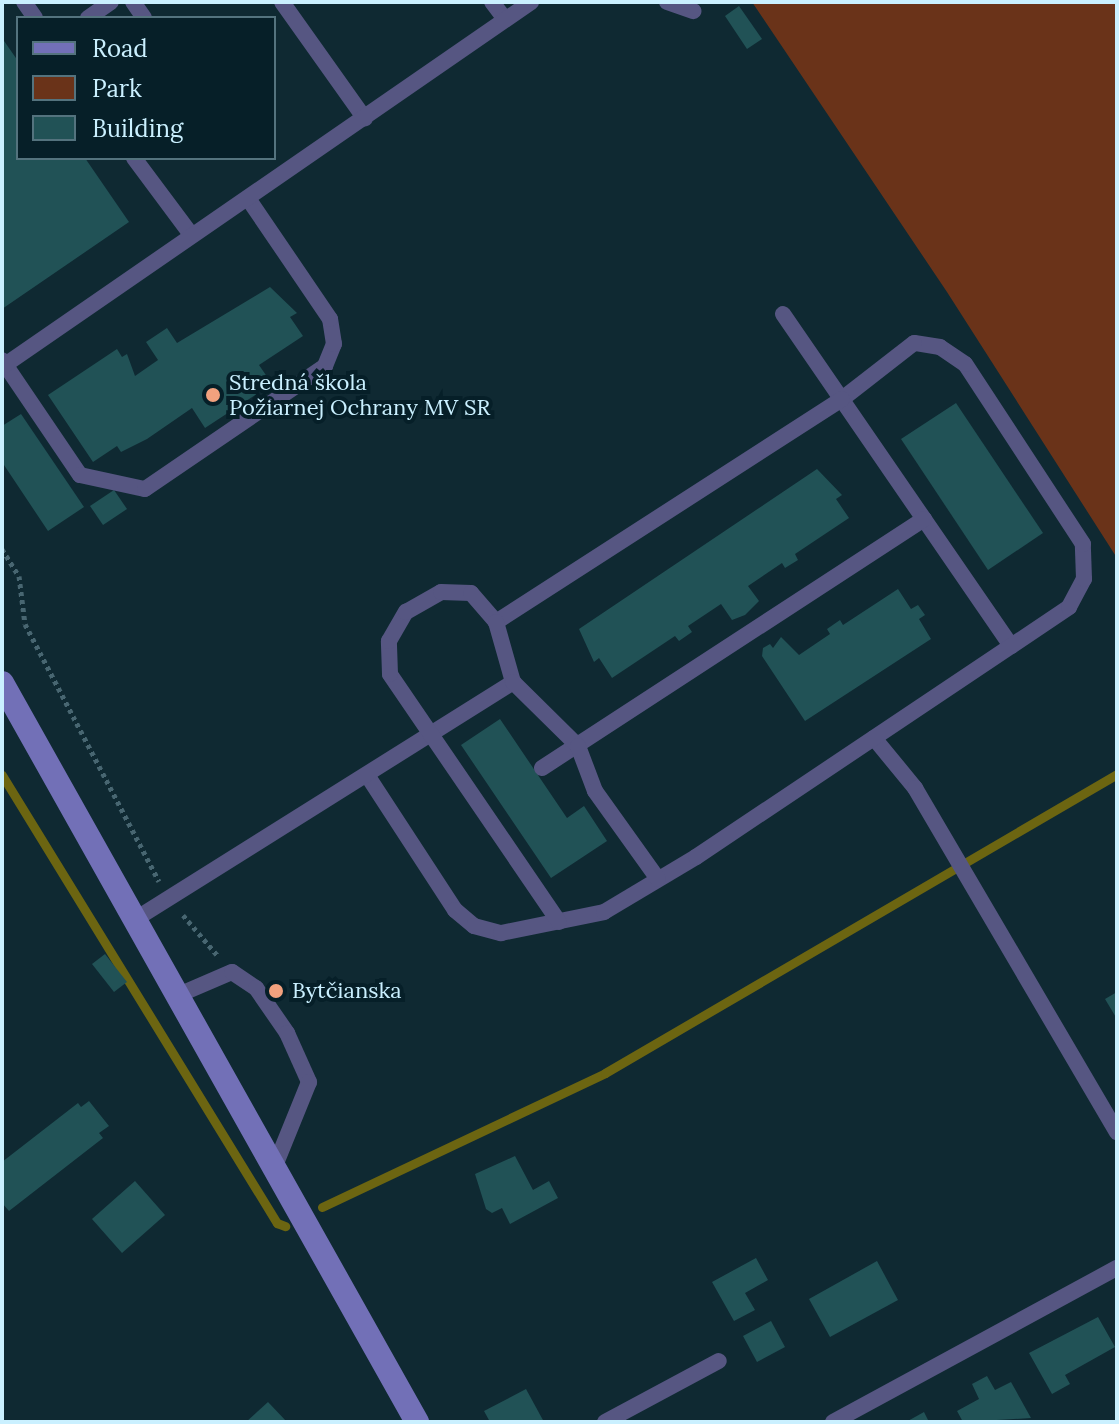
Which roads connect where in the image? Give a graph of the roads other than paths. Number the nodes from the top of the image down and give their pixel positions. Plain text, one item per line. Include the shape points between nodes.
1 (111, 2) edge
2 (282, 2) edge
3 (492, 2) edge
4 (531, 2) edge
5 (667, 2) edge
6 (693, 11) dead end
7 (91, 16) edge
8 (505, 19) junction
9 (365, 119) junction
10 (135, 160) edge
11 (249, 200) junction
12 (190, 233) junction
13 (783, 314) dead end
14 (3, 363) edge
15 (842, 399) junction
16 (924, 519) junction
17 (496, 622) junction
18 (1011, 646) junction
19 (513, 682) junction
20 (2, 683) edge
21 (428, 736) junction
22 (874, 738) junction
23 (578, 746) junction
24 (542, 768) dead end
25 (367, 775) junction
26 (658, 879) junction
27 (134, 920) junction
28 (559, 922) junction
29 (176, 996) junction
30 (1110, 1109) edge
31 (1117, 1132) edge
32 (274, 1168) junction
33 (1117, 1268) edge
34 (719, 1361) dead end
35 (417, 1422) edge
36 (605, 1422) edge
37 (833, 1422) edge

1 - 7 lane
2 - 9 lane
3 - 8 lane
4 - 8 lane
5 - 6 lane
8 - 9 lane
9 - 11 lane
10 - 12 lane
11 - 12 lane
11 - 14 lane via 330,319 334,344 325,366 145,489 80,475
12 - 14 lane
13 - 15 lane
15 - 16 lane
15 - 17 lane
15 - 18 lane via 914,343 940,347 965,364 1083,544 1084,579 1069,607
16 - 18 lane
16 - 23 lane
17 - 19 lane
17 - 21 lane via 471,593 441,592 406,612 389,641 390,674
18 - 22 lane
19 - 21 lane
19 - 23 lane
20 - 27 main road
21 - 25 lane
21 - 28 lane
22 - 26 lane
22 - 30 lane via 915,788
23 - 24 lane
23 - 26 lane via 595,791
25 - 27 lane
25 - 28 lane via 455,910 474,926 501,933
26 - 28 lane via 604,912
27 - 29 main road
29 - 32 main road
29 - 32 lane via 232,972 256,988 287,1033 309,1082
30 - 31 lane
32 - 35 main road
33 - 37 lane
34 - 36 lane

